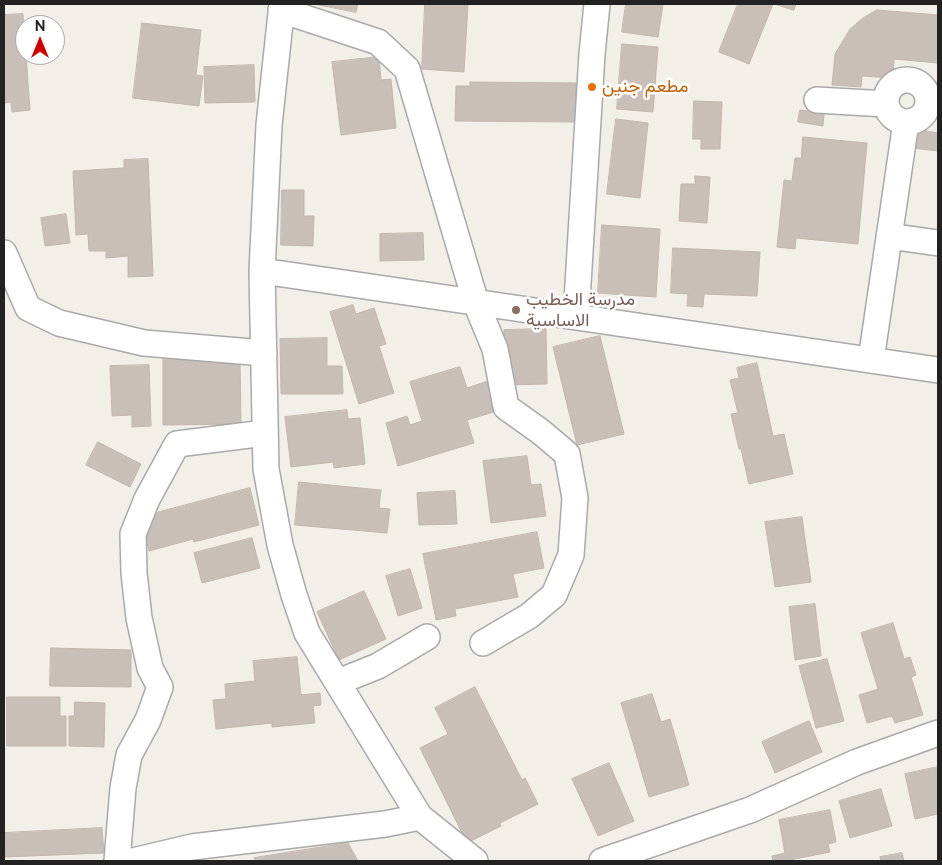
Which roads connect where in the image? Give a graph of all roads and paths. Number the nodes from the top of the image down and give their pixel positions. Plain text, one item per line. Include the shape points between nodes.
1 (597, 4) edge
2 (282, 7) edge
3 (817, 100) dead end
4 (886, 104) junction
5 (906, 122) junction
6 (889, 236) junction
7 (938, 243) edge
8 (4, 253) edge
9 (262, 271) junction
10 (476, 303) junction
11 (576, 318) junction
12 (264, 354) junction
13 (871, 360) junction
14 (938, 370) edge
15 (265, 433) junction
16 (427, 637) dead end
17 (483, 643) dead end
18 (338, 682) junction
19 (938, 733) edge
20 (420, 817) junction
21 (117, 861) edge
22 (133, 861) edge
23 (474, 861) edge
24 (602, 861) edge

1 - 11 street
2 - 9 street via 269,125
2 - 10 street via 378,42 407,69
3 - 4 street
4 - 5 street via 893,116
4 - 5 street via 888,91 898,81 919,83 927,94 927,107 919,118
5 - 6 street
6 - 7 street
6 - 13 street
8 - 12 street via 28,308 59,324 144,344
9 - 10 street
9 - 12 street
10 - 11 street
10 - 17 street via 495,349 506,407 566,454 575,498 571,555 554,595 529,616
11 - 13 street
12 - 15 street
13 - 14 street
15 - 18 street via 266,469 280,545 294,595 307,633
15 - 21 street via 177,444 147,499 134,534 139,618 150,668 160,687 148,720 129,755
16 - 18 street via 378,666
18 - 20 street
19 - 24 street via 857,762 750,810
20 - 22 street via 192,847
20 - 23 street

